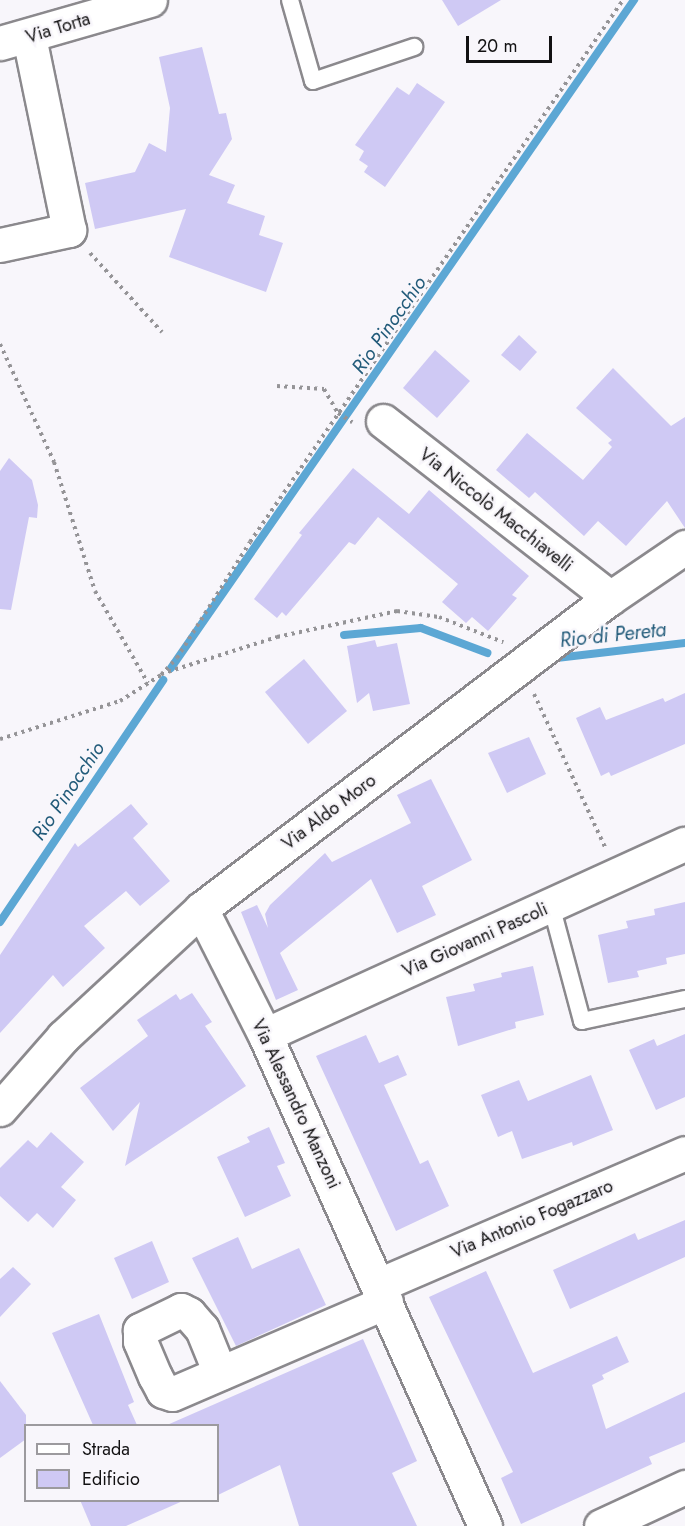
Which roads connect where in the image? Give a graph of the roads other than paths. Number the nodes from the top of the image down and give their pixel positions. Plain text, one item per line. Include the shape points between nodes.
1 (290, 0) edge
2 (132, 2) edge
3 (15, 40) edge
4 (414, 47) dead end
5 (0, 245) edge
6 (383, 421) dead end
7 (685, 547) edge
8 (610, 598) junction
9 (685, 844) edge
10 (551, 906) junction
11 (201, 909) junction
12 (685, 999) edge
13 (265, 1035) junction
14 (0, 1109) edge
15 (685, 1153) edge
16 (383, 1293) junction
17 (220, 1373) dead end
18 (685, 1487) edge
19 (485, 1526) edge
20 (601, 1526) edge

1 - 4 lane via 313,81
2 - 3 street, Via Torta
3 - 5 street via 69,230
6 - 8 street, Via Niccolò Macchiavelli
7 - 8 street, Via Aldo Moro
8 - 11 street, Via Aldo Moro
9 - 10 street, Via Giovanni Pascoli
10 - 12 lane via 582,1021
10 - 13 street, Via Giovanni Pascoli
11 - 13 street, Via Alessandro Manzoni
11 - 14 street, Via Aldo Moro via 63,1037
13 - 16 street, Via Alessandro Manzoni
15 - 16 street, Via Antonio Fogazzaro
16 - 17 street
16 - 19 street, Via Alessandro Manzoni
18 - 20 street

